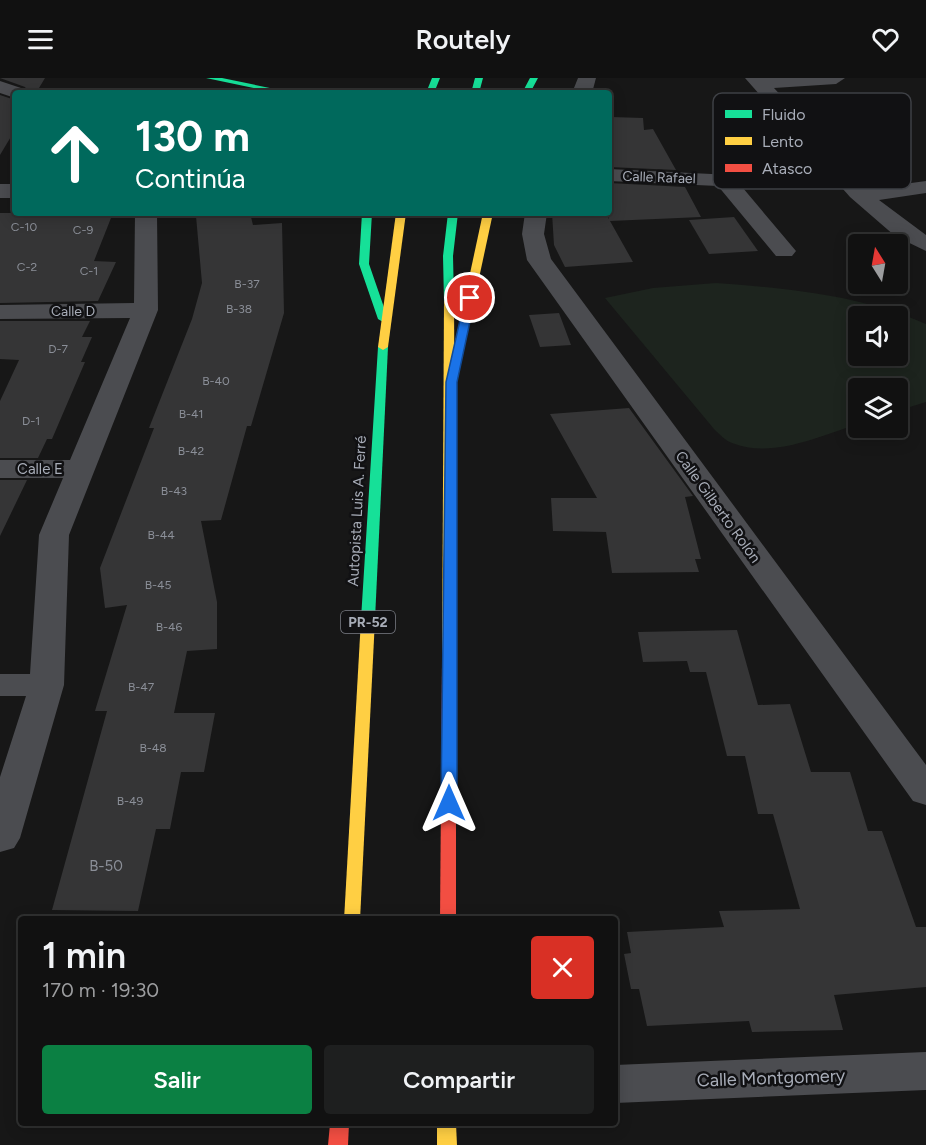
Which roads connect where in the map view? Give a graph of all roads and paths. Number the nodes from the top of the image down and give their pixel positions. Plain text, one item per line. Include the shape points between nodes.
1 (210, 78) edge
2 (836, 78) edge
3 (756, 80) edge
4 (274, 90) edge
5 (768, 93) edge
6 (612, 175) edge
7 (713, 180) edge
8 (926, 187) edge
9 (732, 189) edge
10 (857, 189) edge
11 (863, 196) junction
12 (146, 216) edge
13 (367, 216) edge
14 (401, 216) edge
15 (453, 216) edge
16 (487, 216) edge
17 (536, 216) edge
18 (926, 244) edge
19 (784, 251) dead end
20 (146, 310) junction
21 (0, 312) edge
22 (384, 324) junction
23 (451, 382) junction
24 (0, 469) edge
25 (81, 469) junction
26 (47, 685) junction
27 (0, 686) edge
28 (926, 792) edge
29 (0, 838) edge
30 (352, 916) edge
31 (448, 916) edge
32 (926, 1071) edge
33 (618, 1084) edge
34 (340, 1126) edge
35 (447, 1126) edge
36 (339, 1145) edge
37 (447, 1145) edge

1 - 4 highway
2 - 3 street
3 - 5 street
6 - 7 street, Calle Rafael
8 - 11 street
9 - 19 street, Calle Rafael
10 - 11 street
11 - 18 street via 905,235
12 - 20 street
13 - 22 highway via 364,264
14 - 22 highway, Autopista Luis A. Ferré / PR-52
15 - 23 highway via 447,256
16 - 23 highway
17 - 28 street, Calle Gilberto Rolón via 533,234 539,260
20 - 21 street, Calle D
20 - 25 street
22 - 30 highway, Autopista Luis A. Ferré / PR-52
23 - 31 highway
24 - 25 street, Calle E
25 - 26 street via 54,535
26 - 27 street
26 - 29 street
32 - 33 street, Calle Montgomery
34 - 36 highway
35 - 37 highway

